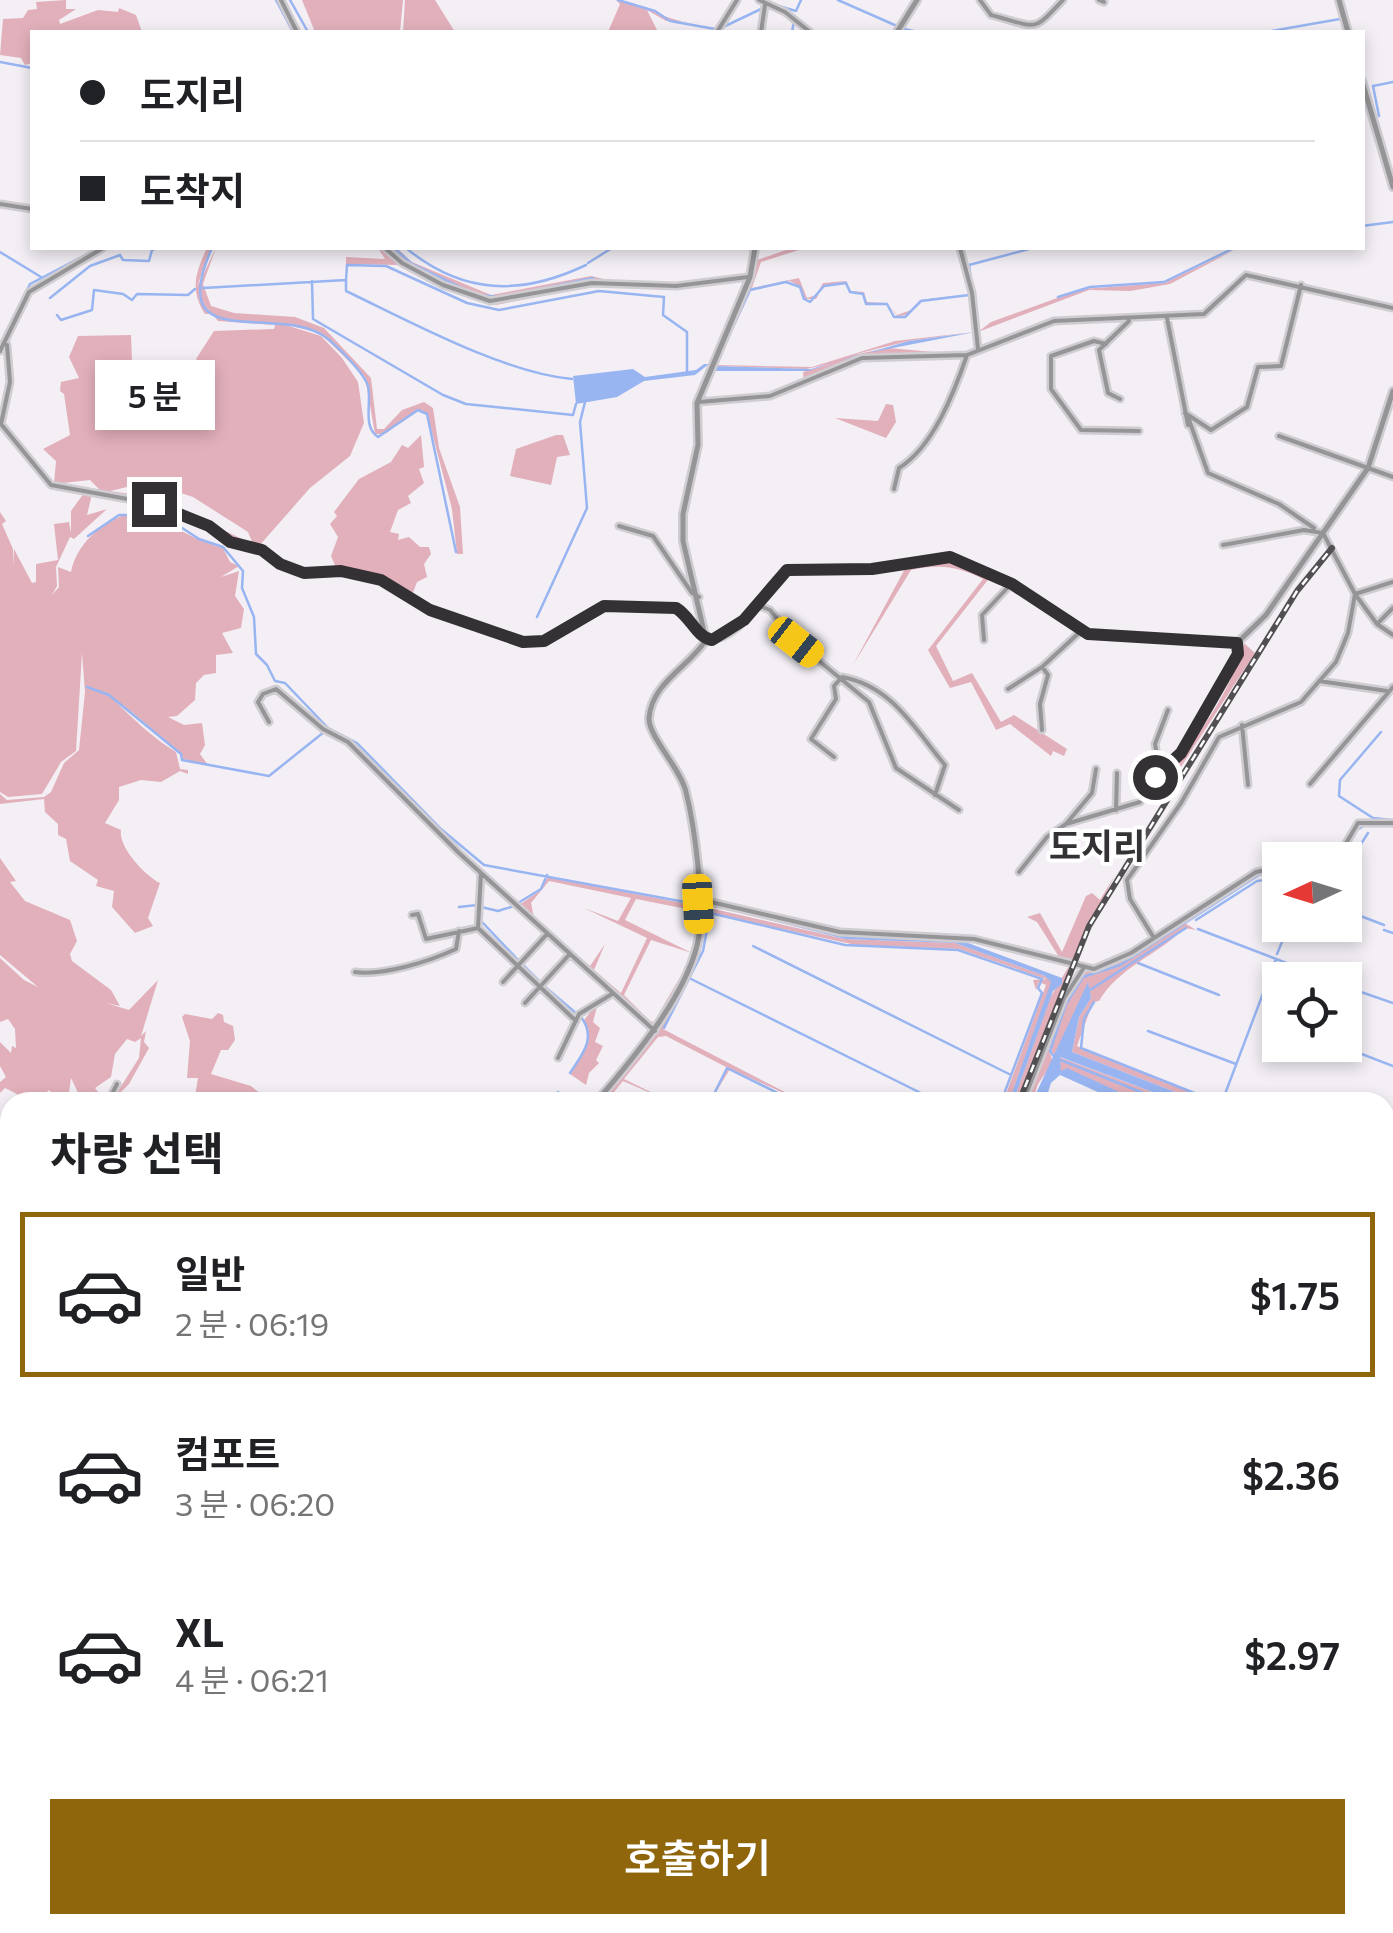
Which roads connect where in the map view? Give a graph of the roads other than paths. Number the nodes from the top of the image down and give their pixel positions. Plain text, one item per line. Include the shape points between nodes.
1 (282, 0) edge
2 (738, 0) edge
3 (758, 0) edge
4 (917, 0) edge
5 (980, 0) edge
6 (1063, 0) edge
7 (1339, 0) edge
8 (765, 5) junction
9 (296, 30) edge
10 (718, 30) edge
11 (761, 30) edge
12 (808, 30) edge
13 (898, 30) edge
14 (1347, 30) edge
15 (1365, 91) edge
16 (1393, 187) edge
17 (0, 204) edge
18 (30, 208) edge
19 (100, 250) edge
20 (388, 250) edge
21 (961, 250) edge
22 (754, 255) edge
23 (750, 277) junction
24 (1302, 285) junction
25 (1393, 308) edge
26 (1167, 318) junction
27 (1129, 321) junction
28 (1106, 344) junction
29 (6, 345) junction
30 (978, 348) junction
31 (0, 351) edge
32 (967, 355) junction
33 (1393, 391) edge
34 (1120, 399) dead end
35 (697, 402) junction
36 (1185, 414) junction
37 (1188, 425) dead end
38 (1138, 431) dead end
39 (1279, 436) dead end
40 (1368, 468) junction
41 (1393, 477) edge
42 (894, 489) dead end
43 (619, 526) dead end
44 (1316, 528) junction
45 (1324, 533) junction
46 (1223, 545) dead end
47 (1393, 582) edge
48 (1012, 584) junction
49 (1355, 594) junction
50 (699, 597) junction
51 (756, 605) junction
52 (1393, 608) edge
53 (1377, 624) junction
54 (1081, 631) junction
55 (1393, 635) edge
56 (706, 640) junction
57 (984, 640) dead end
58 (1237, 643) junction
59 (1042, 667) junction
60 (842, 677) junction
61 (1319, 682) junction
62 (1393, 687) edge
63 (1008, 690) dead end
64 (1387, 692) junction
65 (1168, 710) dead end
66 (268, 722) dead end
67 (1242, 726) junction
68 (1042, 730) dead end
69 (834, 756) dead end
70 (1096, 769) dead end
71 (1160, 771) junction
72 (1117, 773) dead end
73 (1310, 784) dead end
74 (1248, 786) dead end
75 (935, 795) junction
76 (959, 810) dead end
77 (1116, 810) junction
78 (1393, 823) edge
79 (1066, 824) junction
80 (1347, 842) edge
81 (1262, 871) edge
82 (1019, 872) dead end
83 (481, 873) junction
84 (698, 899) junction
85 (412, 915) dead end
86 (478, 928) junction
87 (459, 931) junction
88 (547, 934) junction
89 (1154, 938) junction
90 (570, 954) junction
91 (517, 966) junction
92 (1083, 969) junction
93 (355, 972) dead end
94 (503, 982) dead end
95 (540, 987) junction
96 (612, 994) junction
97 (525, 1003) dead end
98 (576, 1020) junction
99 (655, 1031) junction
100 (558, 1058) dead end
101 (117, 1084) dead end
102 (113, 1092) edge
103 (604, 1092) edge
104 (1026, 1092) edge

1 - 9 street
2 - 10 street
3 - 8 street
4 - 13 street
5 - 6 street via 991,15 1038,25
7 - 14 street
8 - 11 street
8 - 12 street
15 - 16 street
17 - 18 street
19 - 29 street via 29,292
20 - 23 street via 443,285 490,301 592,282 676,286
21 - 30 street
22 - 23 street
23 - 35 street
24 - 25 street
24 - 26 street via 1246,275 1204,314
24 - 36 street via 1281,366 1258,368 1247,407 1210,430
26 - 27 street
26 - 36 street
27 - 28 street
27 - 30 street via 1054,321
28 - 34 street via 1099,350 1108,393
28 - 38 street via 1094,341 1050,356 1050,390 1081,430
29 - 31 street
29 - 56 street via 10,382 2,424 51,485 154,504 304,573 341,571 381,580 430,610 516,641 544,641 612,604 676,608
30 - 32 street
32 - 35 street via 862,358 770,396
32 - 42 street via 928,440 899,468
33 - 40 street
35 - 50 street via 698,445 681,529
36 - 37 street
36 - 44 street via 1208,474
39 - 40 street
40 - 41 street
40 - 45 street
43 - 50 street via 653,536
44 - 45 street
44 - 46 street
45 - 49 street
45 - 58 street via 1266,615
47 - 49 street
48 - 51 street via 970,563 933,556 872,569 787,570
48 - 54 street
48 - 57 street via 982,615
49 - 53 street
49 - 61 street via 1348,633
50 - 56 street
51 - 56 street via 725,635
51 - 60 street via 770,610 796,642
52 - 53 street
53 - 55 street
54 - 58 street
54 - 59 street
56 - 84 street via 664,683 649,714 650,728 686,788
58 - 71 street via 1238,654 1190,740
59 - 63 street
59 - 68 street via 1048,676
60 - 69 street via 812,739
60 - 75 street via 869,702 896,768
60 - 75 street via 881,689 945,766
61 - 64 street
61 - 67 street via 1301,702
62 - 64 street
64 - 73 street
65 - 71 street via 1155,744
66 - 83 street via 260,698 282,691 348,742
67 - 74 street
67 - 89 street via 1218,737 1127,880 1130,899
70 - 79 street via 1092,793
71 - 77 street via 1140,802
72 - 77 street
75 - 76 street
77 - 79 street
78 - 80 street via 1358,823
79 - 82 street
81 - 89 street
83 - 86 street
83 - 88 street
84 - 92 street via 840,932 974,939
84 - 99 street via 696,947
85 - 87 street via 418,914 426,940
86 - 87 street
86 - 91 street
87 - 93 street via 456,949 445,954
88 - 90 street
88 - 91 street
89 - 92 street via 1108,966
90 - 95 street
90 - 96 street
91 - 94 street
91 - 95 street
92 - 104 street via 1064,998
95 - 97 street
95 - 98 street
96 - 98 street
96 - 99 street
98 - 100 street
99 - 103 street
101 - 102 street

